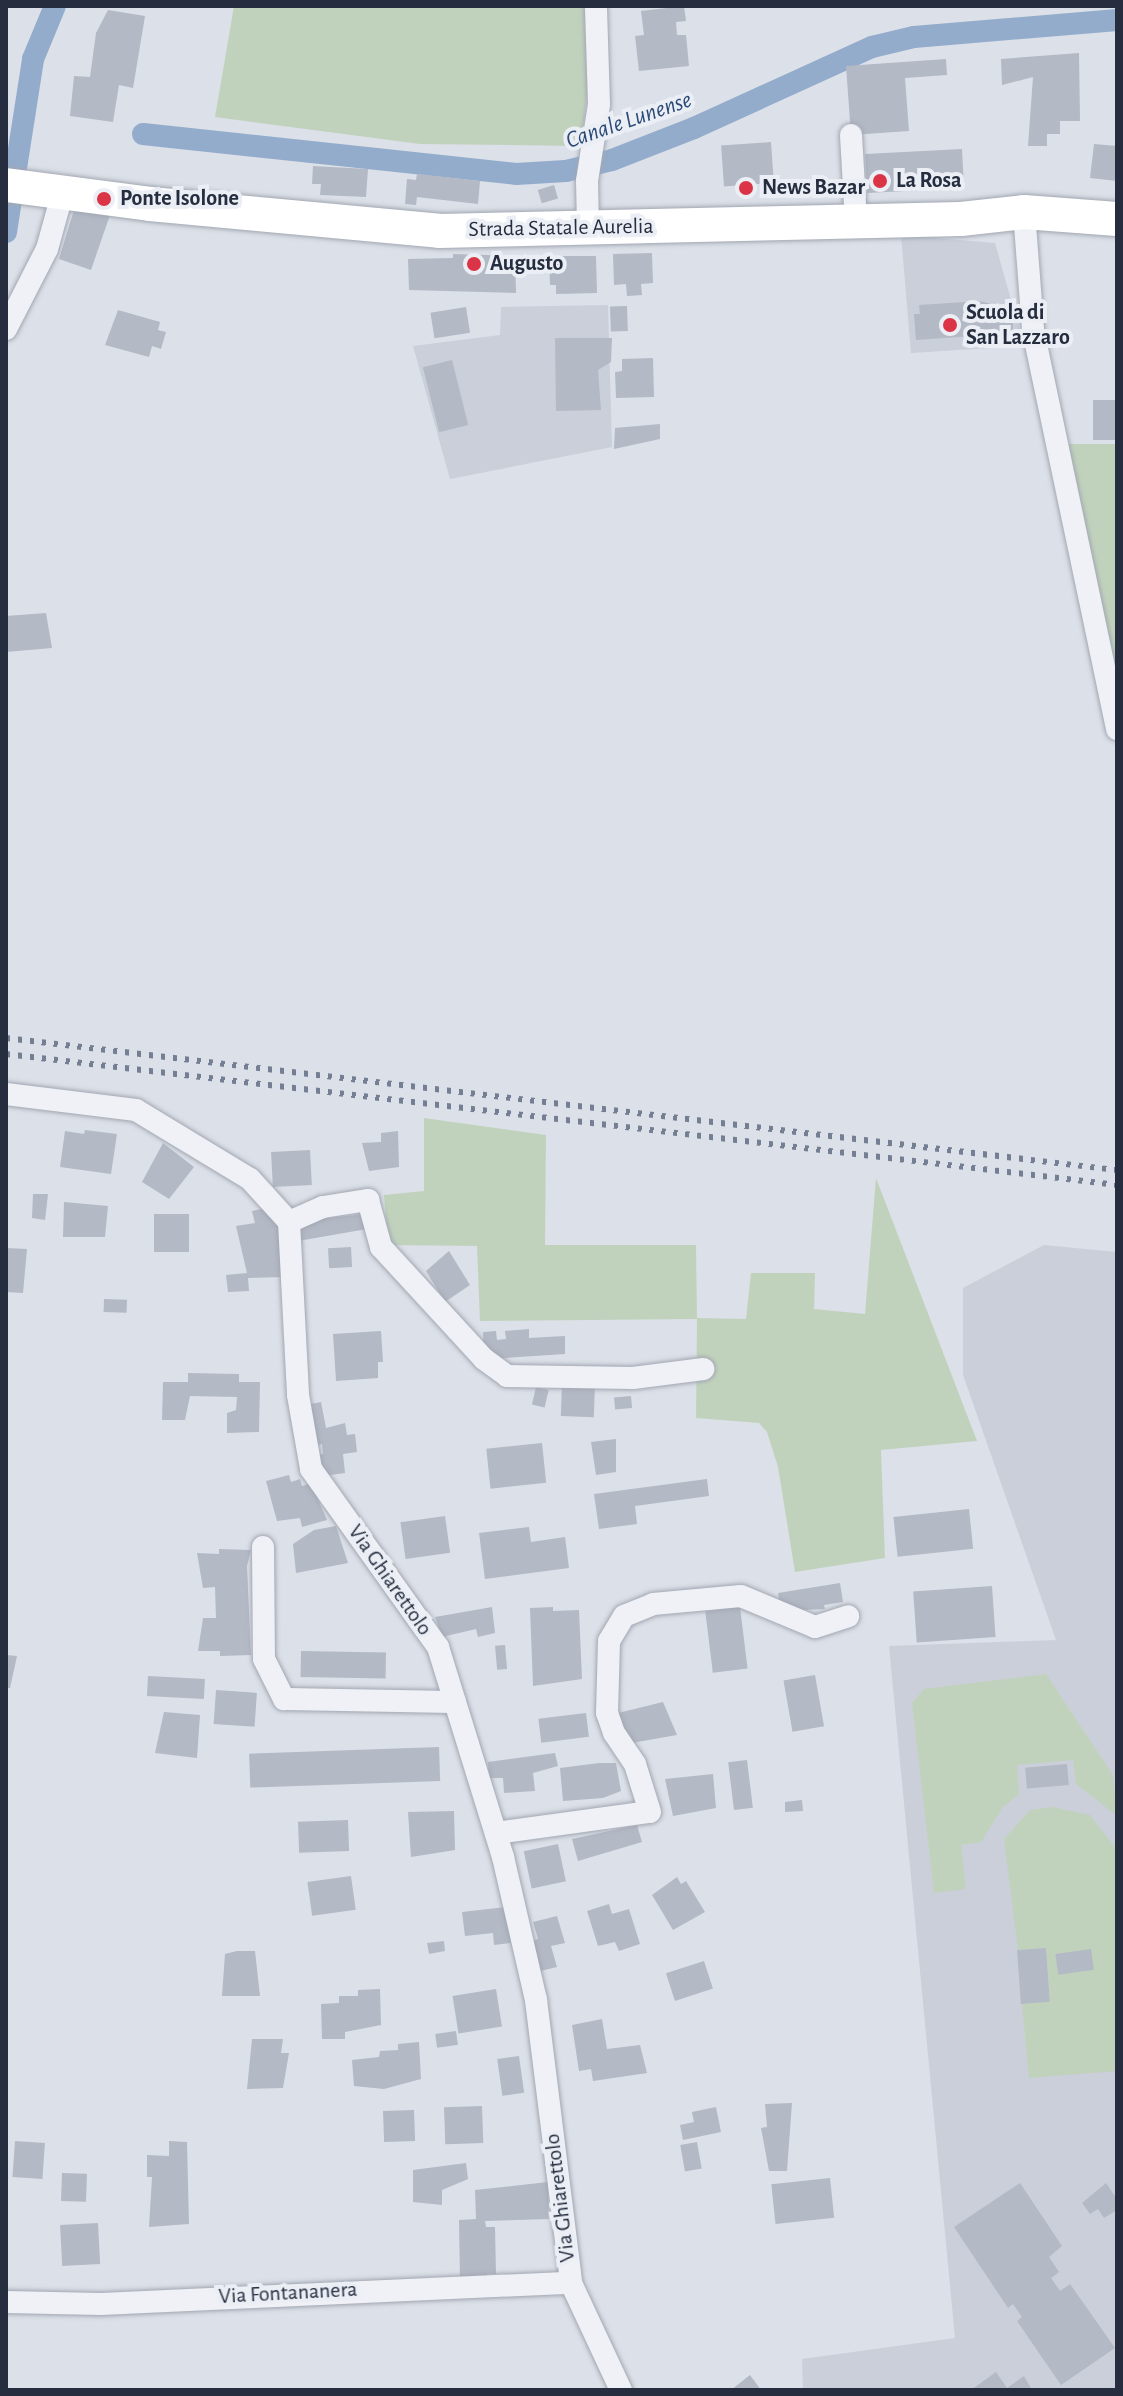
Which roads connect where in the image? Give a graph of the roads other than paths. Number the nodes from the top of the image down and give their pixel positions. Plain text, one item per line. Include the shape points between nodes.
1 (596, 6) edge
2 (851, 135) dead end
3 (6, 185) edge
4 (56, 193) junction
5 (1024, 212) junction
6 (1117, 219) edge
7 (856, 222) junction
8 (588, 227) junction
9 (6, 329) edge
10 (1117, 729) edge
11 (6, 1094) edge
12 (289, 1222) junction
13 (703, 1369) dead end
14 (263, 1547) dead end
15 (848, 1616) dead end
16 (455, 1702) junction
17 (496, 1833) junction
18 (571, 2283) junction
19 (6, 2302) edge
20 (621, 2390) edge

1 - 8 street via 599,104 587,181
2 - 7 street
3 - 4 main road, Strada Statale Aurelia
4 - 8 main road, Strada Statale Aurelia via 439,231
4 - 9 street via 47,249
5 - 6 main road, Strada Statale Aurelia
5 - 7 main road, Strada Statale Aurelia
5 - 10 street via 1033,330
7 - 8 main road, Strada Statale Aurelia
11 - 12 street via 136,1110 250,1179
12 - 13 street via 323,1207 368,1200 381,1247 484,1359 507,1376 633,1378
12 - 16 street, Via Ghiarettolo via 296,1380 311,1469 438,1647
14 - 16 street via 264,1659 284,1699
15 - 17 street via 815,1627 741,1596 653,1604 624,1616 609,1641 607,1713 635,1764 650,1812
16 - 17 street, Via Ghiarettolo
17 - 18 street, Via Ghiarettolo via 536,2000
18 - 19 street, Via Fontananera via 101,2304
18 - 20 street, Via Ghiarettolo

